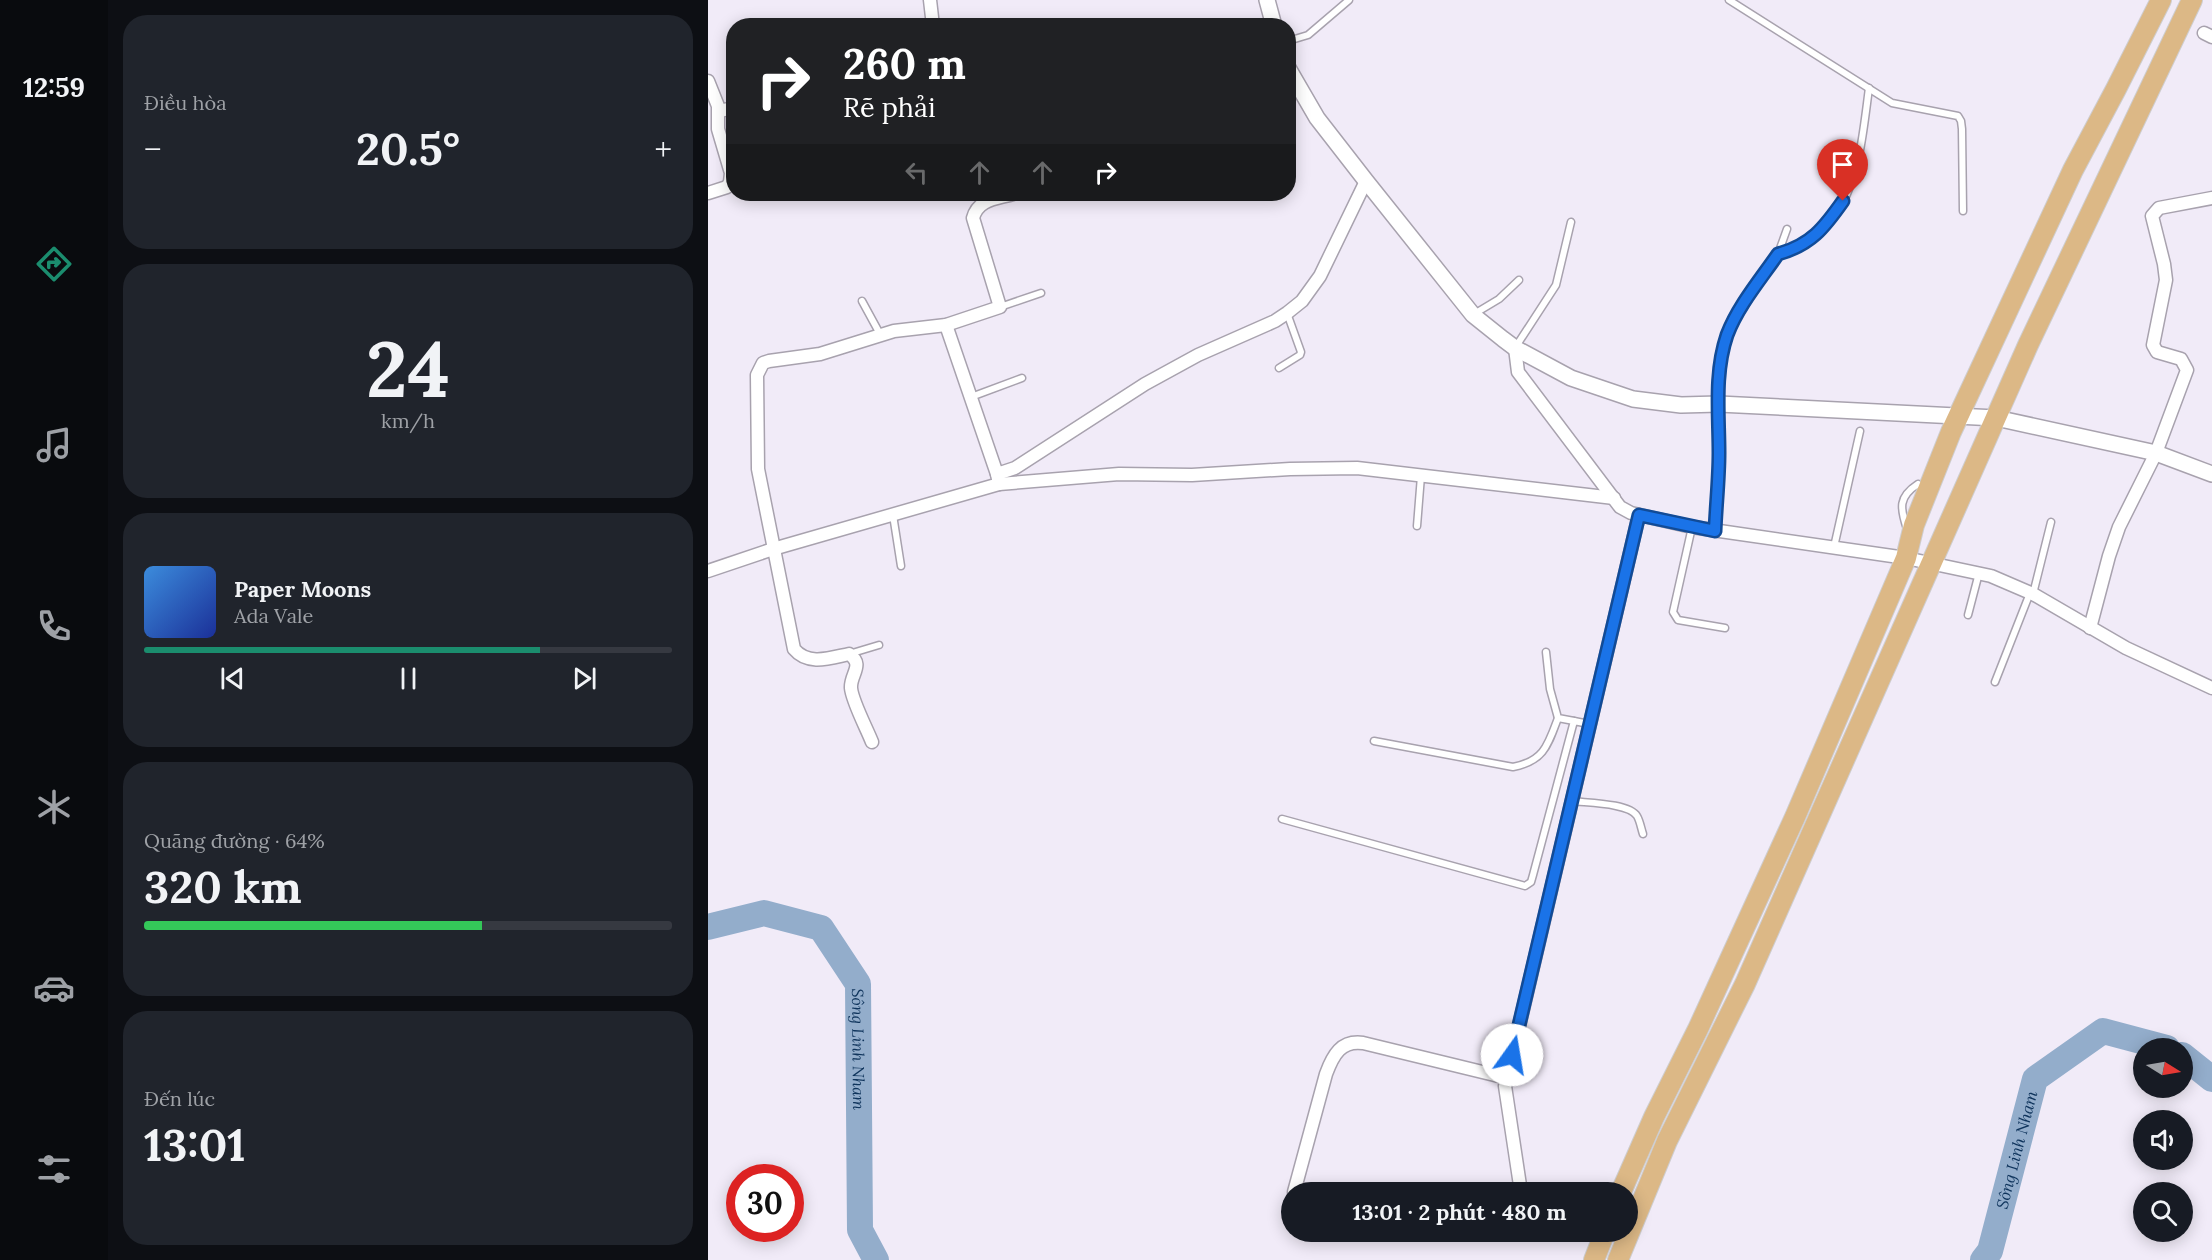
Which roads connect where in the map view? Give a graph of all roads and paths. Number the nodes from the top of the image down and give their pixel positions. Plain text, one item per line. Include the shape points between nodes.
1 (930, 0) edge
2 (1267, 0) edge
3 (1349, 0) edge
4 (1729, 0) edge
5 (2161, 0) edge
6 (2192, 0) edge
7 (932, 18) edge
8 (1272, 18) edge
9 (1296, 38) edge
10 (708, 81) edge
11 (1296, 82) edge
12 (1869, 88) junction
13 (726, 110) edge
14 (719, 111) junction
15 (726, 159) edge
16 (1366, 181) junction
17 (726, 186) edge
18 (708, 193) edge
19 (2212, 198) edge
20 (992, 201) edge
21 (1963, 211) dead end
22 (1571, 222) dead end
23 (1787, 229) dead end
24 (1778, 254) junction
25 (1519, 280) dead end
26 (1041, 293) dead end
27 (862, 301) dead end
28 (1000, 307) junction
29 (1287, 313) junction
30 (1473, 315) junction
31 (946, 325) junction
32 (880, 334) junction
33 (1515, 348) junction
34 (1279, 368) dead end
35 (1022, 378) dead end
36 (970, 397) junction
37 (1719, 404) junction
38 (1959, 415) junction
39 (1996, 418) junction
40 (1860, 431) dead end
41 (2156, 453) junction
42 (2212, 474) edge
43 (1421, 475) junction
44 (998, 479) junction
45 (1918, 484) dead end
46 (1614, 498) junction
47 (893, 515) junction
48 (1639, 515) junction
49 (2051, 522) dead end
50 (1417, 526) dead end
51 (1692, 527) junction
52 (1715, 531) junction
53 (1834, 548) junction
54 (773, 549) junction
55 (1906, 558) junction
56 (1931, 563) junction
57 (901, 566) dead end
58 (708, 571) edge
59 (1979, 573) junction
60 (2032, 593) junction
61 (1968, 615) dead end
62 (1725, 628) dead end
63 (2090, 628) junction
64 (879, 645) dead end
65 (1546, 652) dead end
66 (849, 654) junction
67 (1995, 682) dead end
68 (2212, 688) edge
69 (1558, 718) junction
70 (1575, 721) junction
71 (1589, 724) junction
72 (1374, 741) dead end
73 (872, 742) dead end
74 (1572, 801) junction
75 (1282, 819) dead end
76 (1643, 834) dead end
77 (1507, 1078) junction
78 (1297, 1182) edge
79 (1519, 1182) edge
80 (1625, 1182) edge
81 (1601, 1242) edge
82 (1594, 1260) edge
83 (1618, 1260) edge

1 - 7 street
2 - 8 street
3 - 9 lane via 1308,34
4 - 12 lane
5 - 38 highway via 2073,170
6 - 39 highway
10 - 14 street
11 - 16 street via 1317,118
12 - 21 lane via 1892,103 1958,116
12 - 24 lane via 1857,169 1847,195 1815,236
13 - 14 street
14 - 15 street via 718,129
16 - 29 street via 1320,276 1302,301
16 - 30 street
17 - 18 street
19 - 41 street via 2159,208 2152,216 2166,280 2153,345 2157,352 2181,359 2187,370
20 - 28 street via 975,209 973,218
22 - 33 lane via 1556,285
23 - 24 lane
24 - 37 lane via 1739,310 1728,333 1719,372
25 - 30 lane via 1499,299
26 - 28 lane
27 - 32 lane
28 - 31 street
29 - 34 lane via 1301,352
29 - 44 street via 1145,384
30 - 33 street
31 - 32 street
31 - 36 street
32 - 54 street via 820,354 769,361 759,369 757,456
33 - 37 street via 1571,378 1633,399 1681,405
33 - 46 street via 1518,372
35 - 36 lane
36 - 44 street
37 - 38 street
37 - 52 lane
38 - 39 street
38 - 55 highway via 1914,525
39 - 41 street
39 - 56 highway
40 - 53 lane
41 - 42 street
41 - 63 street via 2119,527
43 - 44 street via 1357,468 1306,468
43 - 46 street
43 - 50 lane
44 - 47 street
45 - 55 lane via 1903,498 1901,512 1908,536
46 - 48 street via 1620,507
47 - 54 street
47 - 57 lane
48 - 51 street
48 - 71 street
49 - 60 lane
51 - 52 street
51 - 62 lane via 1673,612 1678,620
52 - 53 street
53 - 55 street
54 - 58 street
54 - 66 street via 794,649 810,660
55 - 56 street
55 - 80 highway via 1795,817
56 - 59 street
56 - 83 highway via 1745,984 1667,1141
59 - 60 street
59 - 61 lane
60 - 63 street
60 - 67 lane
63 - 68 street
64 - 66 lane
65 - 69 lane
66 - 73 street via 856,660 853,693
69 - 70 lane
69 - 72 lane via 1549,745 1542,753 1513,767
70 - 71 lane
70 - 75 lane via 1531,882 1525,886
71 - 74 street
74 - 76 lane via 1631,810 1637,815
74 - 77 street
77 - 78 street via 1363,1043 1349,1043 1332,1058
77 - 79 street via 1505,1097
81 - 82 highway

